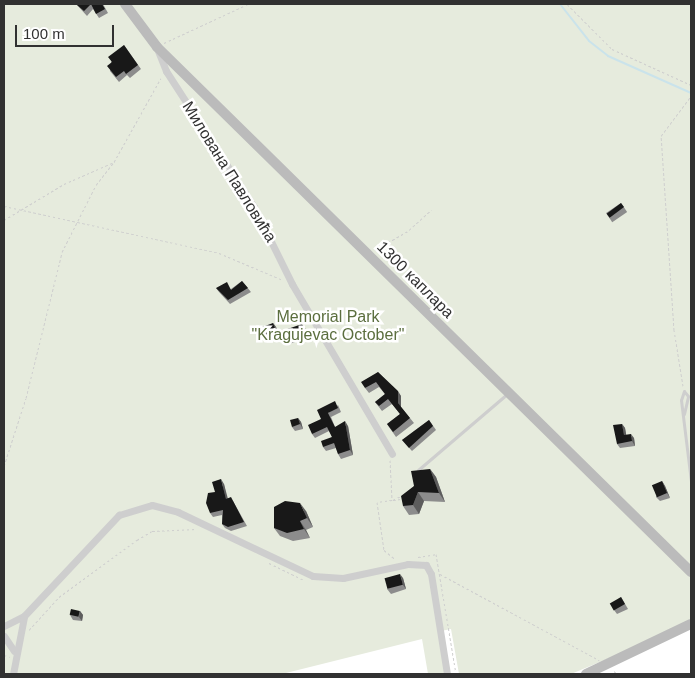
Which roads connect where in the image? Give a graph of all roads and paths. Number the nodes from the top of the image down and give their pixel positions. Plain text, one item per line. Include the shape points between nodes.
1 (125, 4) edge
2 (248, 4) edge
3 (567, 4) edge
4 (157, 47) junction
5 (166, 71) junction
6 (691, 85) edge
7 (691, 97) edge
8 (114, 162) junction
9 (4, 206) edge
10 (21, 210) junction
11 (431, 210) dead end
12 (4, 220) edge
13 (76, 223) junction
14 (367, 254) junction
15 (292, 284) junction
16 (684, 392) junction
17 (508, 393) junction
18 (684, 414) junction
19 (390, 451) joint
20 (4, 466) edge
21 (418, 470) edge
22 (691, 481) edge
23 (392, 500) junction
24 (207, 528) dead end
25 (417, 558) dead end
26 (402, 560) dead end
27 (265, 561) dead end
28 (691, 572) edge
29 (439, 574) junction
30 (310, 581) dead end
31 (24, 616) junction
32 (691, 624) edge
33 (4, 626) edge
34 (28, 632) dead end
35 (4, 636) edge
36 (14, 654) junction
37 (4, 655) edge
38 (605, 665) junction
39 (13, 674) edge
40 (447, 674) edge
41 (456, 674) edge
42 (586, 674) edge
43 (618, 674) edge

1 - 4 main road, 1300 каплара
2 - 4 path
3 - 6 path via 612,49
4 - 5 street, Милована Павловића
4 - 14 main road, 1300 каплара
5 - 8 path
5 - 15 street, Милована Павловића via 254,207
7 - 16 path via 661,136
8 - 10 path
8 - 13 path
9 - 10 path
10 - 12 path
10 - 13 path
11 - 14 path via 398,238
13 - 15 path via 219,253
13 - 20 path via 62,252 26,398
14 - 17 main road, 1300 каплара
15 - 19 street, Милована Павловића
16 - 18 lane
16 - 18 lane via 688,396
17 - 21 lane
17 - 28 main road, 1300 каплара
18 - 22 lane
19 - 23 path
23 - 23 path via 399,496 406,493 407,499
23 - 26 path via 377,502 384,550 390,558
24 - 34 path via 152,532 59,597
25 - 29 path via 436,554
27 - 30 path
29 - 38 path
29 - 41 path
31 - 33 street
31 - 36 street
31 - 40 street via 113,521 145,506 178,512 304,574 343,578 408,564 428,567
32 - 38 main road
35 - 36 street
36 - 37 path
36 - 39 street
38 - 42 main road
38 - 43 path

